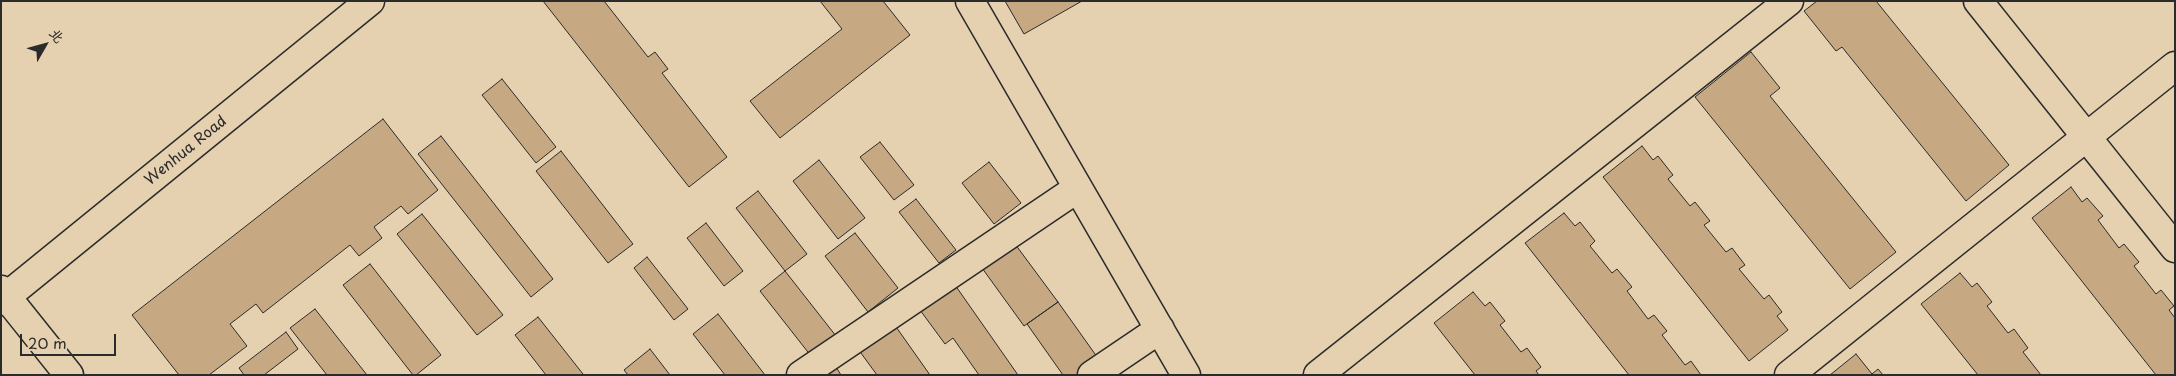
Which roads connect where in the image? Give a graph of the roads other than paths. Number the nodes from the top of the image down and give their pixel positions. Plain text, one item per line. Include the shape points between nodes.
1 (370, 1) edge
2 (970, 1) edge
3 (1790, 1) edge
4 (1978, 1) edge
5 (2175, 66) edge
6 (2086, 137) junction
7 (1078, 188) junction
8 (2175, 248) edge
9 (3, 296) edge
10 (1160, 329) junction
11 (69, 375) edge
12 (801, 375) edge
13 (1092, 375) edge
14 (1186, 375) edge
15 (1318, 375) edge
16 (1789, 375) edge

1 - 9 street, Wenhua Road
2 - 7 street
3 - 15 street
4 - 6 street
5 - 6 street
6 - 8 street
6 - 16 street
7 - 10 street
7 - 12 street
9 - 11 street
10 - 13 street
10 - 14 street

